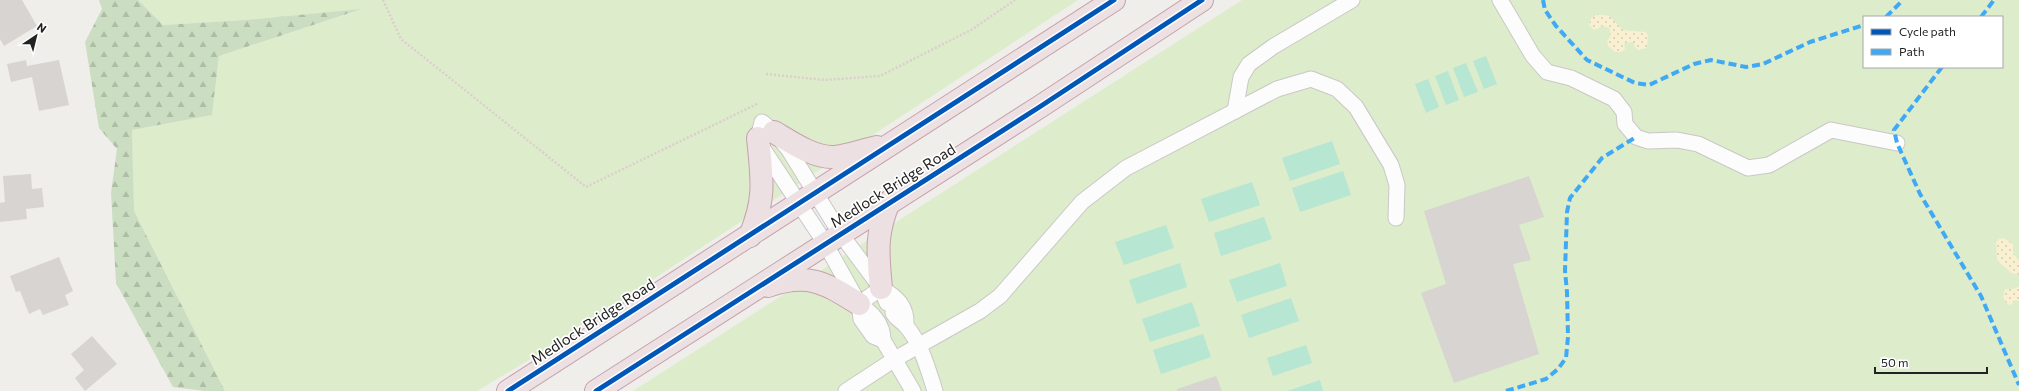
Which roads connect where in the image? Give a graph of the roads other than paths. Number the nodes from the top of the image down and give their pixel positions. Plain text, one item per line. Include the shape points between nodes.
1 (1114, 0) edge
2 (1202, 0) edge
3 (1352, 0) edge
4 (1500, 0) edge
5 (1235, 111) junction
6 (766, 135) junction
7 (895, 142) junction
8 (1897, 143) dead end
9 (808, 198) junction
10 (889, 202) junction
11 (1396, 218) dead end
12 (750, 236) junction
13 (833, 238) junction
14 (750, 292) junction
15 (887, 302) junction
16 (859, 304) junction
17 (906, 325) junction
18 (918, 346) junction
19 (895, 359) junction
20 (508, 391) edge
21 (596, 391) edge
22 (846, 391) edge
23 (913, 391) edge
24 (935, 391) edge

1 - 7 highway, Medlock Bridge Road
2 - 10 highway, Medlock Bridge Road
3 - 5 lane via 1274,46 1249,64 1241,77
4 - 8 lane via 1533,56 1547,72 1571,78 1614,98 1624,112 1625,124 1636,137 1648,141 1677,140 1698,144 1748,168 1769,165 1809,140 1831,130
5 - 11 lane via 1277,89 1310,79 1337,88 1356,107 1391,165 1397,185
5 - 18 lane via 1126,168 1102,185 1082,202 1000,296 980,311
6 - 7 highway via 833,157
6 - 9 lane
6 - 9 lane via 789,150
6 - 12 highway via 762,195 758,216
7 - 9 highway, Medlock Bridge Road
9 - 12 highway, Medlock Bridge Road
9 - 13 lane
10 - 13 highway, Medlock Bridge Road
10 - 15 highway via 883,217 878,244
12 - 20 highway, Medlock Bridge Road
13 - 14 highway, Medlock Bridge Road
13 - 15 lane
13 - 16 lane
14 - 16 highway via 776,283 812,280 831,286
14 - 21 highway, Medlock Bridge Road
15 - 16 lane
15 - 17 lane via 897,320
15 - 17 lane via 895,295 907,313
16 - 19 lane via 872,313 883,331 883,340
17 - 18 lane
18 - 19 lane
18 - 24 lane
19 - 22 lane
19 - 23 lane

